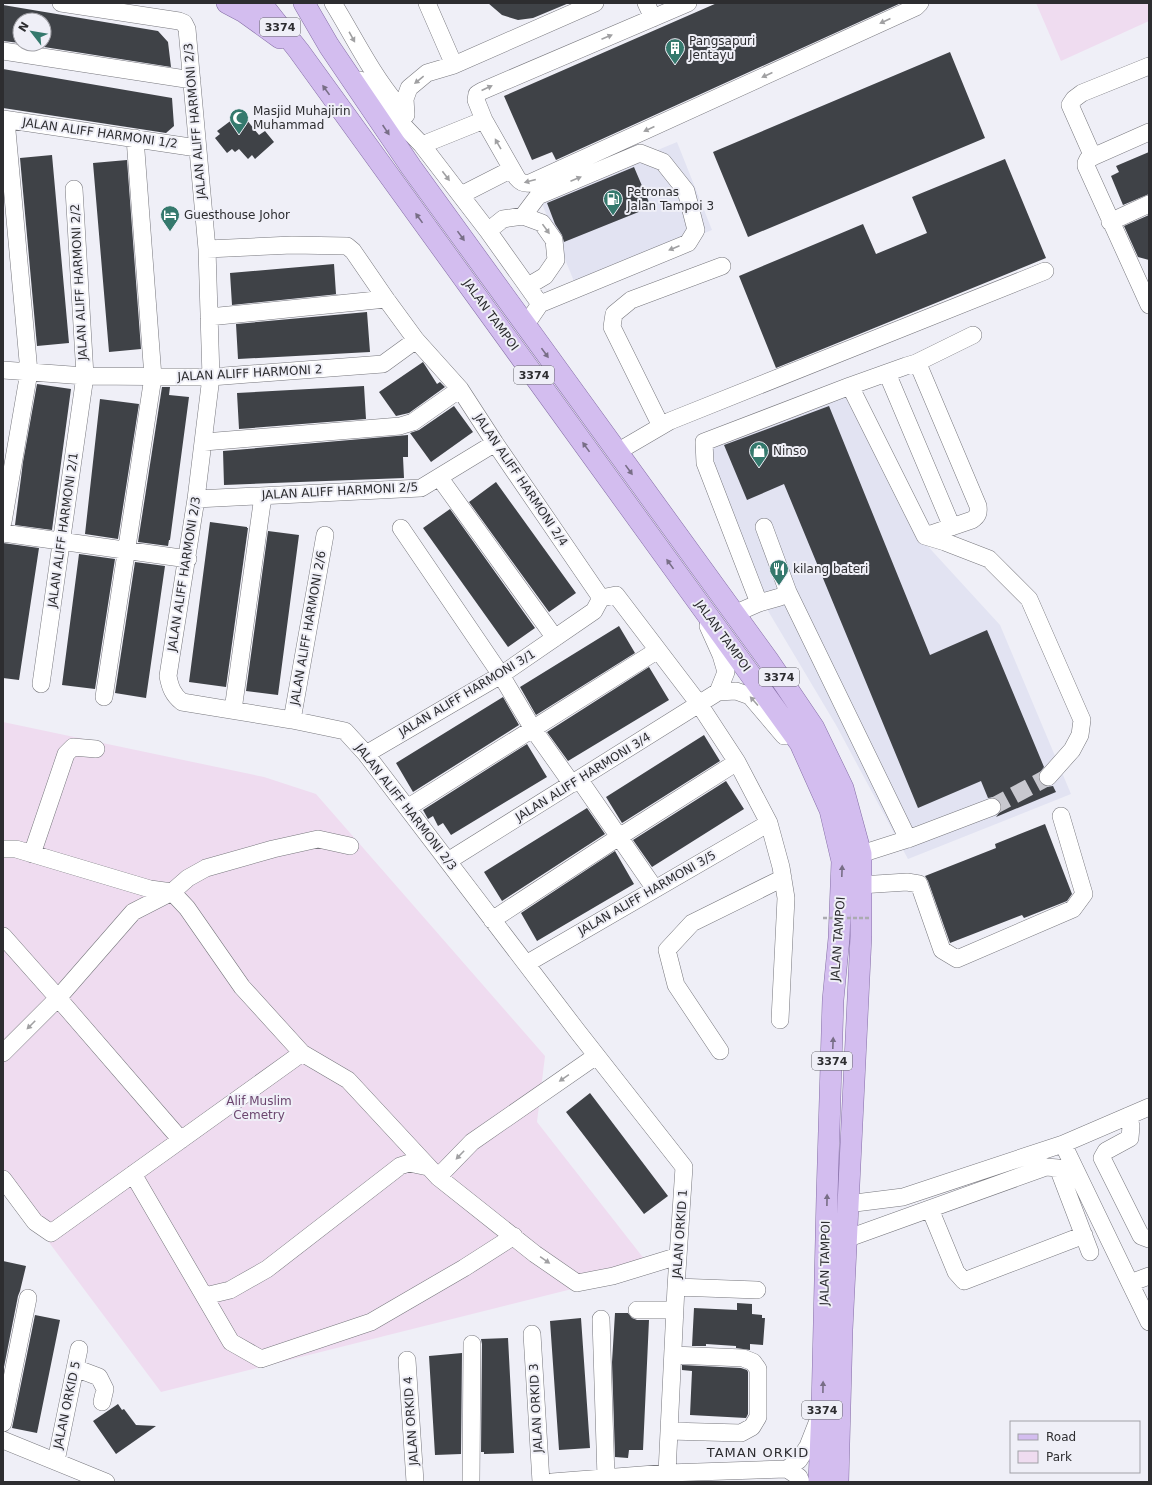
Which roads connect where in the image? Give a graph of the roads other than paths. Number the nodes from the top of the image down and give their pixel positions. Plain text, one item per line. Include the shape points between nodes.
1 (61, 3) edge
2 (227, 3) edge
3 (262, 3) edge
4 (304, 3) edge
5 (333, 3) edge
6 (427, 3) edge
7 (595, 3) edge
8 (920, 3) edge
9 (680, 5) edge
10 (649, 10) edge
11 (329, 46) junction
12 (3, 51) edge
13 (299, 51) junction
14 (454, 65) junction
15 (1149, 66) edge
16 (192, 80) junction
17 (406, 115) junction
18 (5, 119) edge
19 (484, 120) junction
20 (1149, 132) edge
21 (135, 138) junction
22 (422, 145) junction
23 (197, 148) junction
24 (1089, 160) junction
25 (512, 169) junction
26 (74, 189) dead end
27 (461, 196) junction
28 (1149, 204) edge
29 (523, 216) junction
30 (1110, 222) junction
31 (488, 231) junction
32 (207, 249) junction
33 (722, 266) dead end
34 (1045, 271) dead end
35 (1144, 280) edge
36 (528, 286) junction
37 (386, 299) junction
38 (540, 304) junction
39 (1149, 305) edge
40 (210, 317) junction
41 (526, 326) junction
42 (973, 335) dead end
43 (416, 340) junction
44 (916, 364) junction
45 (3, 370) edge
46 (30, 372) junction
47 (887, 372) junction
48 (85, 376) junction
49 (153, 377) junction
50 (211, 377) junction
51 (850, 386) junction
52 (460, 389) junction
53 (661, 426) junction
54 (204, 442) junction
55 (495, 443) junction
56 (617, 452) junction
57 (439, 477) junction
58 (263, 496) junction
59 (196, 499) junction
60 (3, 522) edge
61 (764, 527) dead end
62 (952, 527) junction
63 (400, 528) dead end
64 (3, 533) edge
65 (325, 535) dead end
66 (925, 536) junction
67 (62, 541) junction
68 (127, 551) junction
69 (188, 559) junction
70 (788, 592) junction
71 (693, 596) junction
72 (601, 598) junction
73 (759, 603) junction
74 (734, 614) junction
75 (555, 638) junction
76 (658, 650) junction
77 (501, 675) junction
78 (41, 684) dead end
79 (718, 693) junction
80 (104, 696) dead end
81 (700, 704) junction
82 (233, 710) junction
83 (292, 720) junction
84 (533, 728) junction
85 (96, 749) dead end
86 (366, 754) junction
87 (737, 762) junction
88 (1048, 777) tunnel mouth
89 (576, 782) junction
90 (820, 788) junction
91 (992, 806) tunnel mouth
92 (407, 808) junction
93 (1061, 816) dead end
94 (769, 823) junction
95 (619, 837) junction
96 (908, 839) junction
97 (350, 846) dead end
98 (3, 848) edge
99 (32, 854) junction
100 (861, 854) junction
101 (448, 861) junction
102 (783, 878) junction
103 (860, 885) junction
104 (655, 889) junction
105 (172, 892) junction
106 (492, 920) junction
107 (3, 936) edge
108 (526, 964) junction
109 (58, 998) junction
110 (780, 1020) dead end
111 (578, 1032) joint
112 (720, 1051) dead end
113 (3, 1053) edge
114 (302, 1054) junction
115 (596, 1056) junction
116 (1149, 1107) edge
117 (1128, 1116) junction
118 (180, 1140) junction
119 (1063, 1144) junction
120 (433, 1172) junction
121 (133, 1174) junction
122 (3, 1179) edge
123 (848, 1204) junction
124 (930, 1209) junction
125 (1084, 1235) junction
126 (514, 1236) junction
127 (846, 1239) junction
128 (1149, 1239) edge
129 (1090, 1252) dead end
130 (678, 1256) junction
131 (1149, 1276) edge
132 (1130, 1283) junction
133 (676, 1287) junction
134 (757, 1290) dead end
135 (205, 1296) junction
136 (28, 1298) dead end
137 (637, 1310) dead end
138 (675, 1310) junction
139 (601, 1319) dead end
140 (1149, 1322) edge
141 (532, 1334) dead end
142 (472, 1344) dead end
143 (79, 1349) dead end
144 (673, 1355) junction
145 (407, 1360) dead end
146 (75, 1368) junction
147 (102, 1402) dead end
148 (822, 1409) junction
149 (3, 1423) edge
150 (669, 1431) junction
151 (3, 1440) edge
152 (56, 1461) junction
153 (787, 1470) junction
154 (667, 1473) junction
155 (606, 1478) junction
156 (106, 1482) edge
157 (415, 1482) edge
158 (471, 1482) edge
159 (541, 1482) edge
160 (552, 1482) edge
161 (801, 1482) edge
162 (819, 1482) edge
163 (838, 1482) edge

1 - 16 street, JALAN ALIFF HARMONI 2/3 via 184,23
2 - 13 main road
3 - 13 main road, JALAN TAMPOI / 3374
4 - 11 main road, JALAN TAMPOI / 3374
5 -> 17 street via 362,54
6 - 14 street
7 - 14 street
8 -> 25 street via 530,183 520,182
9 - 10 street
19 -> 10 street via 476,100 477,94 482,90
11 - 22 street
11 -> 41 main road, JALAN TAMPOI / 3374 via 411,167
12 - 16 street
71 -> 13 main road, JALAN TAMPOI / 3374
14 -> 17 street via 427,73 409,88 405,99
15 - 24 street via 1082,93 1074,99 1070,106
16 - 23 street, JALAN ALIFF HARMONI 2/3
17 - 22 street
18 - 21 street, JALAN ALIFF HARMONI 1/2
18 - 46 street
19 - 22 street
25 -> 19 street
20 - 24 street
21 - 23 street, JALAN ALIFF HARMONI 1/2
21 - 49 street
22 -> 27 street
23 - 32 street, JALAN ALIFF HARMONI 2/3
24 - 30 street via 1086,166
25 - 27 street
26 - 48 street, JALAN ALIFF HARMONI 2/2
27 - 31 street
28 - 30 street
29 - 31 street via 503,219
29 -> 36 street via 542,223 554,240 556,260 545,276
29 -> 38 street via 538,196 640,153 663,162 686,191 696,230 688,242
30 - 35 street
31 - 36 street
32 - 37 street, JALAN ALIFF HARMONI 2/4 via 292,245 347,246
32 - 40 street, JALAN ALIFF HARMONI 2/3
33 - 53 street via 631,300 614,314 612,327
34 - 53 street
35 - 39 street
36 - 38 street
37 - 40 street
37 - 43 street, JALAN ALIFF HARMONI 2/4
38 - 41 street
40 - 50 street, JALAN ALIFF HARMONI 2/3
41 -> 56 main road, JALAN TAMPOI / 3374
42 - 44 street
43 - 50 street, JALAN ALIFF HARMONI 2 via 383,364
43 - 52 street, JALAN ALIFF HARMONI 2/4
44 - 47 street
44 - 62 street via 978,506 977,516
45 - 46 street, JALAN ALIFF HARMONI 2
46 - 48 street, JALAN ALIFF HARMONI 2
46 - 60 street
47 - 51 street
47 - 62 street
48 - 49 street, JALAN ALIFF HARMONI 2
48 - 67 street, JALAN ALIFF HARMONI 2/1
49 - 50 street, JALAN ALIFF HARMONI 2
49 - 68 street
50 - 54 street, JALAN ALIFF HARMONI 2/3
51 - 66 street
51 - 73 street via 704,442 705,463
52 - 54 street via 413,422 400,426
52 - 55 street, JALAN ALIFF HARMONI 2/4
53 - 56 street
54 - 59 street, JALAN ALIFF HARMONI 2/3
55 - 57 street, JALAN ALIFF HARMONI 2/5
55 - 72 street, JALAN ALIFF HARMONI 2/4
56 -> 74 main road, JALAN TAMPOI / 3374
57 - 58 street, JALAN ALIFF HARMONI 2/5 via 421,488
57 - 75 street
58 - 59 street, JALAN ALIFF HARMONI 2/5
58 - 82 street
59 - 69 street, JALAN ALIFF HARMONI 2/3
61 - 70 street
62 - 66 street
63 - 77 street
64 - 67 street
65 - 83 street, JALAN ALIFF HARMONI 2/6
66 - 88 street via 989,559 1029,600 1082,720 1080,735 1072,750
67 - 68 street
67 - 78 street, JALAN ALIFF HARMONI 2/1
68 - 69 street
68 - 80 street
69 - 82 street, JALAN ALIFF HARMONI 2/3 via 168,676 170,684 182,702
70 - 73 street
70 - 96 street
71 - 79 street via 721,655 726,672
71 - 90 main road, JALAN TAMPOI / 3374 via 800,743
72 - 75 street, JALAN ALIFF HARMONI 3/1 via 594,611
72 - 76 street via 616,595
73 - 74 street
74 - 100 main road, JALAN TAMPOI / 3374 via 814,728 843,788
75 - 77 street, JALAN ALIFF HARMONI 3/1
76 - 81 street
76 - 84 street
77 - 84 street
77 - 86 street, JALAN ALIFF HARMONI 3/1
79 - 81 street, JALAN ALIFF HARMONI 3/4
90 -> 79 street via 780,731 750,696 736,691
81 - 87 street
81 - 89 street, JALAN ALIFF HARMONI 3/4
82 - 83 street, JALAN ALIFF HARMONI 2/3
83 - 86 street, JALAN ALIFF HARMONI 2/3 via 345,732
84 - 89 street
84 - 92 street
85 - 99 street via 73,747 66,754
86 - 92 street, JALAN ALIFF HARMONI 2/3
87 - 94 street
87 - 95 street
89 - 95 street
89 - 101 street, JALAN ALIFF HARMONI 3/4
148 -> 90 main road, JALAN TAMPOI / 3374 via 833,1000 842,861 830,810
91 - 96 street
92 - 101 street, JALAN ALIFF HARMONI 2/3
93 - 103 street via 1084,894 1073,909 957,959 942,950 919,884 907,882
94 - 102 street
94 - 104 street, JALAN ALIFF HARMONI 3/5
95 - 104 street
95 - 106 street
96 - 100 street
97 - 105 street via 318,840 273,849 206,868 188,878
98 - 99 street
99 - 105 street via 150,889
100 - 103 main road, JALAN TAMPOI / 3374
101 - 106 street, JALAN ALIFF HARMONI 2/3
102 - 110 street via 786,898
102 - 112 street via 692,924 667,950 676,985
103 - 123 main road, JALAN TAMPOI / 3374 via 857,1029
104 - 108 street, JALAN ALIFF HARMONI 3/5
105 - 109 street via 133,912
105 - 114 street via 187,908 242,987
106 - 108 street, JALAN ALIFF HARMONI 2/3
107 - 109 street
108 - 111 street, JALAN ALIFF HARMONI 2/3
109 -> 113 street
109 - 118 street
111 - 115 street, JALAN ORKID 1
114 - 118 street
114 - 120 street via 348,1080
115 -> 120 street
115 - 130 street, JALAN ORKID 1 via 684,1167
116 - 117 street
117 - 119 street
117 - 128 street via 1131,1126 1130,1138 1106,1151 1102,1158 1141,1236
118 - 121 street
119 - 123 street via 903,1197
119 - 132 street
120 - 126 street
120 - 135 street via 408,1163 400,1166 267,1269 230,1290
121 - 122 street via 51,1233 35,1222
121 - 135 street
123 - 127 main road, JALAN TAMPOI / 3374
124 - 125 street via 1046,1167 1058,1168
124 - 125 street via 956,1272 964,1281
124 - 127 street
125 - 129 street
126 -> 130 street via 577,1283 613,1276
126 - 135 street via 371,1322 261,1359 231,1342
127 - 163 main road, JALAN TAMPOI / 3374
130 - 133 street, JALAN ORKID 1
131 - 132 street
132 - 140 street
133 - 134 street
133 - 138 street, JALAN ORKID 1
136 - 149 street
137 - 138 street
138 - 144 street, JALAN ORKID 1
139 - 155 street
141 - 159 street, JALAN ORKID 3
142 - 158 street
143 - 146 street, JALAN ORKID 5
144 - 150 street, JALAN ORKID 1
144 - 150 street via 743,1358 753,1362 758,1369 758,1416 752,1427 741,1432
145 - 157 street, JALAN ORKID 4
146 - 147 street via 99,1377 105,1389
146 - 152 street, JALAN ORKID 5
148 - 153 street via 808,1446 799,1460
148 - 162 main road, JALAN TAMPOI / 3374
150 - 154 street, JALAN ORKID 1
151 - 152 street
152 - 156 street
153 - 154 street
153 - 161 street via 799,1477
154 - 155 street
155 - 160 street

